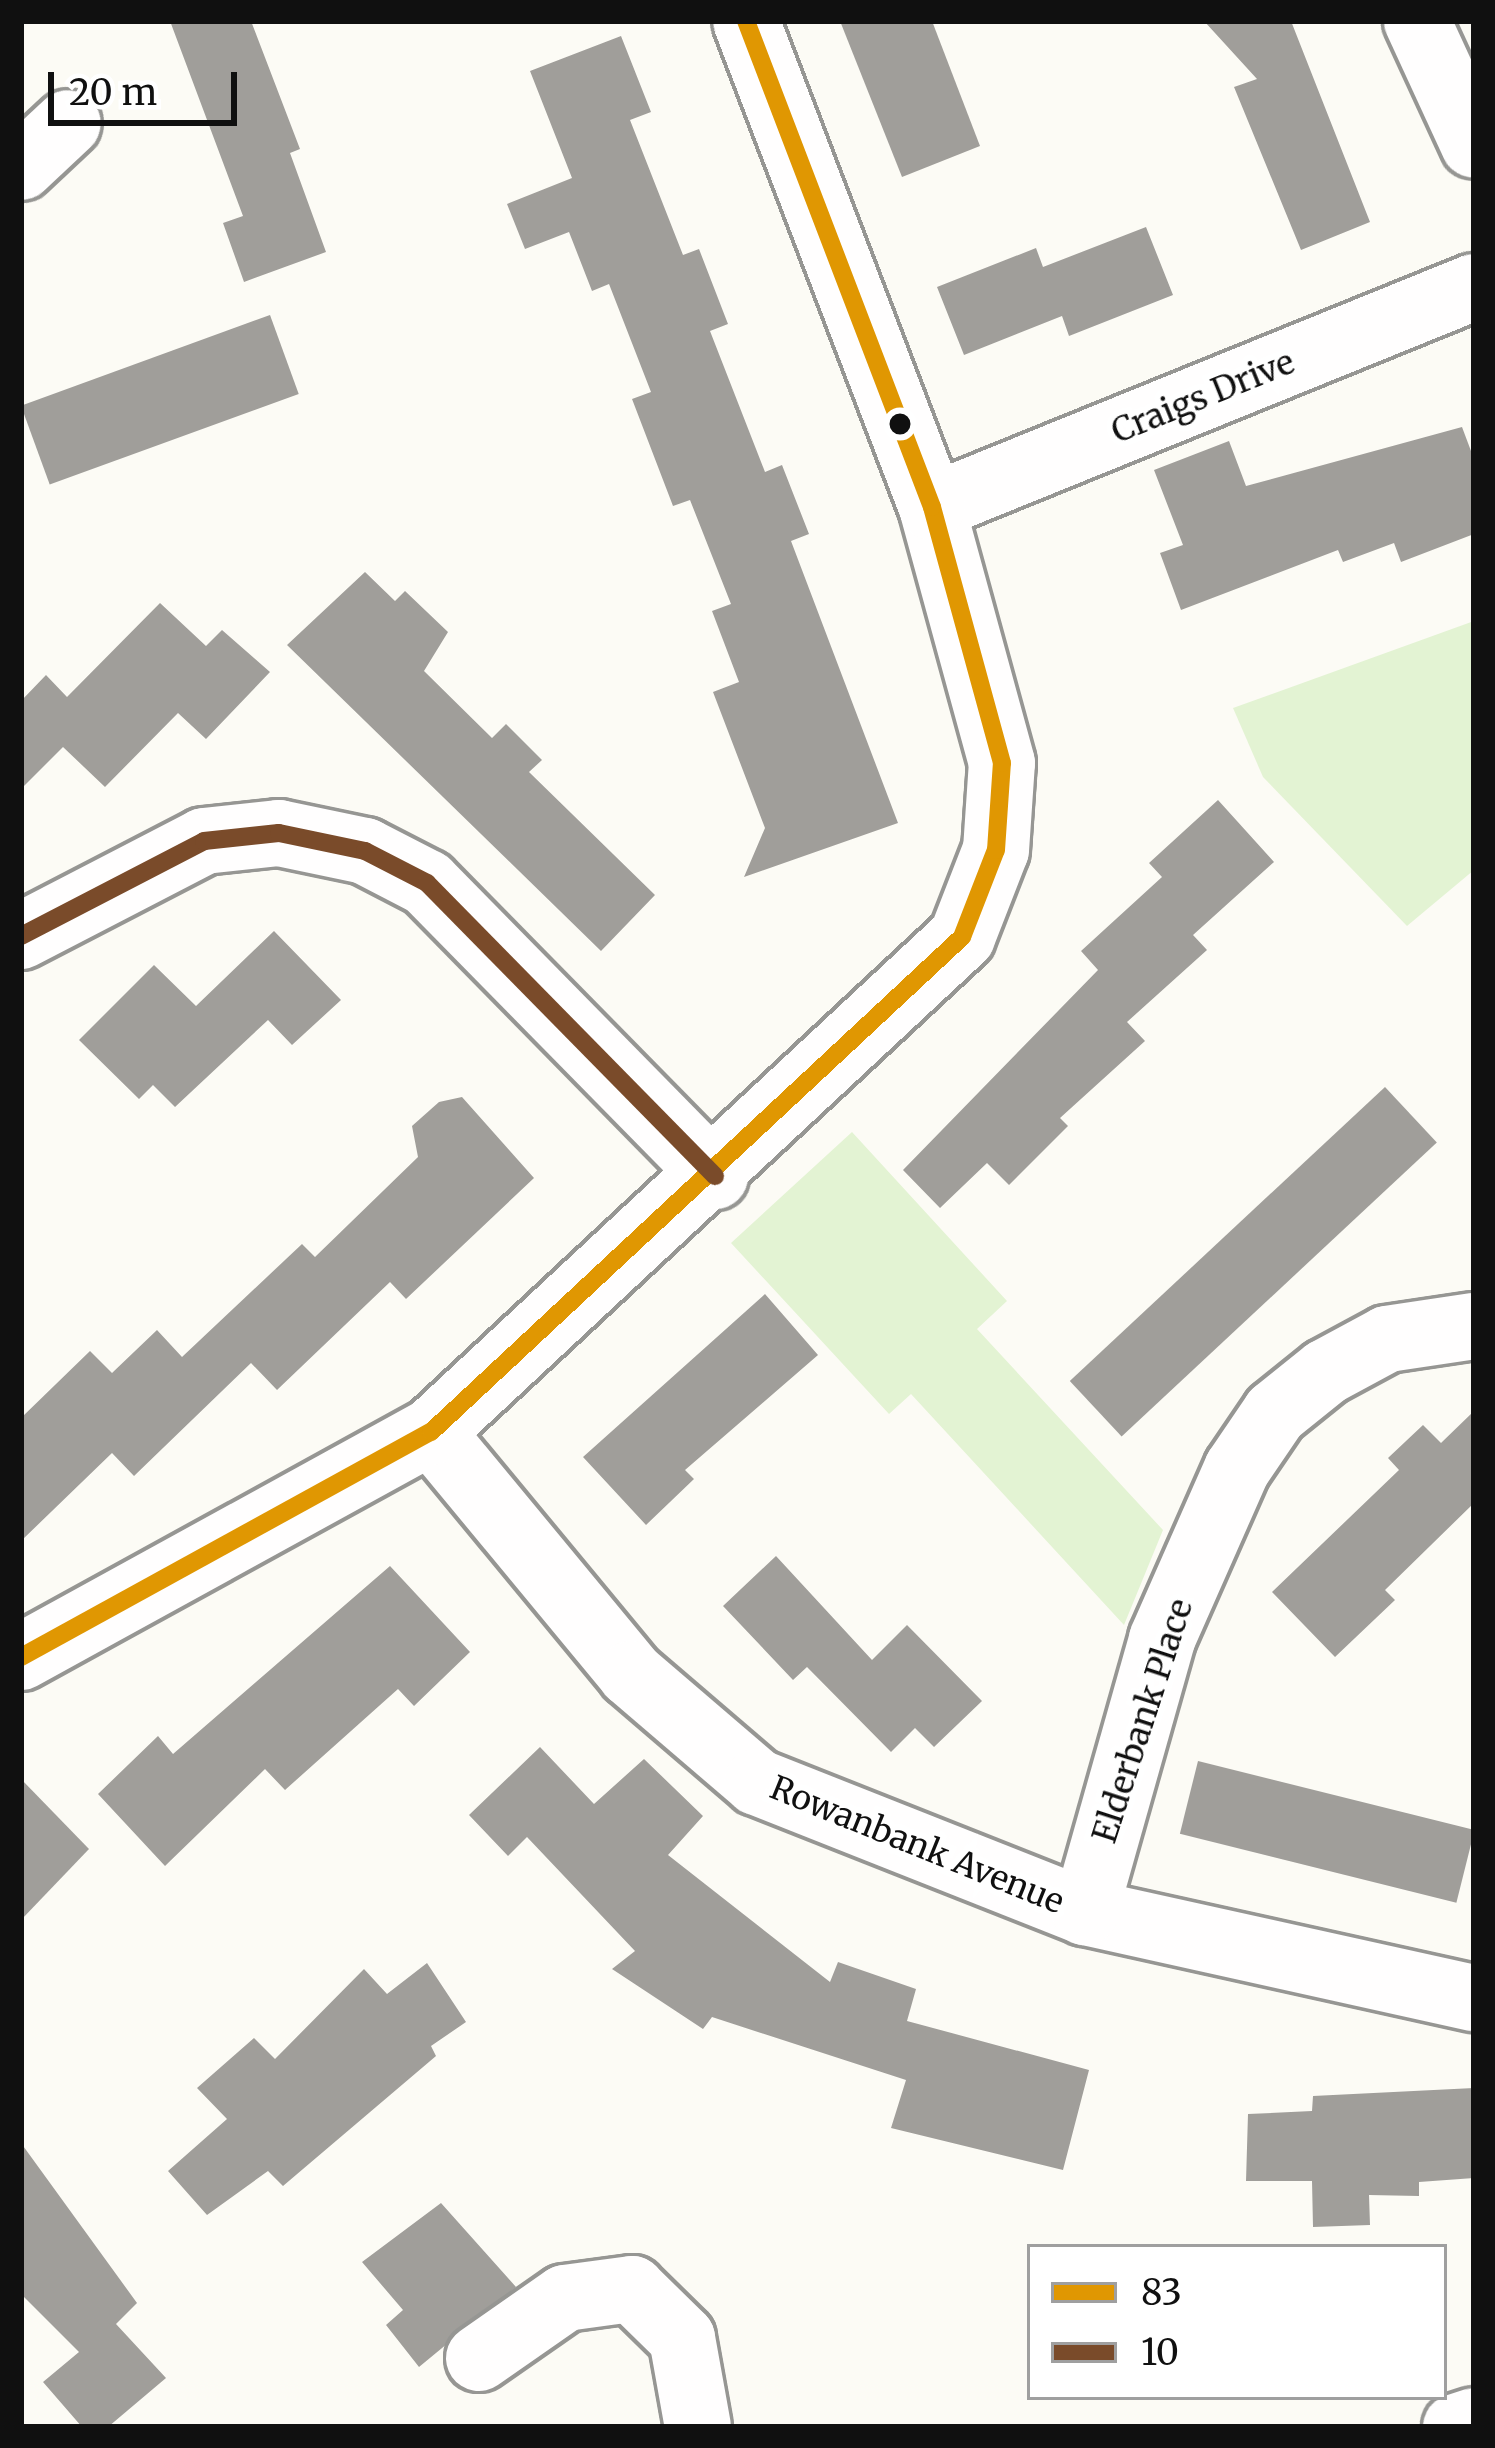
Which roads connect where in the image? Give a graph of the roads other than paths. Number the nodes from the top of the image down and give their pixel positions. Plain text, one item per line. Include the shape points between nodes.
1 (746, 21) edge
2 (1417, 21) edge
3 (68, 122) dead end
4 (1474, 145) edge
5 (21, 167) edge
6 (1474, 287) edge
7 (932, 507) junction
8 (21, 936) edge
9 (715, 1176) junction
10 (1474, 1326) edge
11 (430, 1432) junction
12 (21, 1657) edge
13 (1084, 1912) junction
14 (1474, 1998) edge
15 (479, 2358) dead end
16 (1474, 2421) edge
17 (698, 2427) edge
18 (1456, 2427) edge

1 - 7 street
2 - 4 street
3 - 5 street
6 - 7 street, Craigs Drive
7 - 9 street via 1002,763 996,850 962,937
8 - 9 street via 204,841 279,833 365,851 427,883
9 - 11 street
10 - 13 street, Elderbank Place via 1387,1339 1326,1372 1275,1413 1237,1469 1162,1639
11 - 12 street
11 - 13 street, Rowanbank Avenue via 631,1674 757,1782
13 - 14 street, Rowanbank Avenue
15 - 17 street via 565,2298 632,2289 682,2338
16 - 18 street

